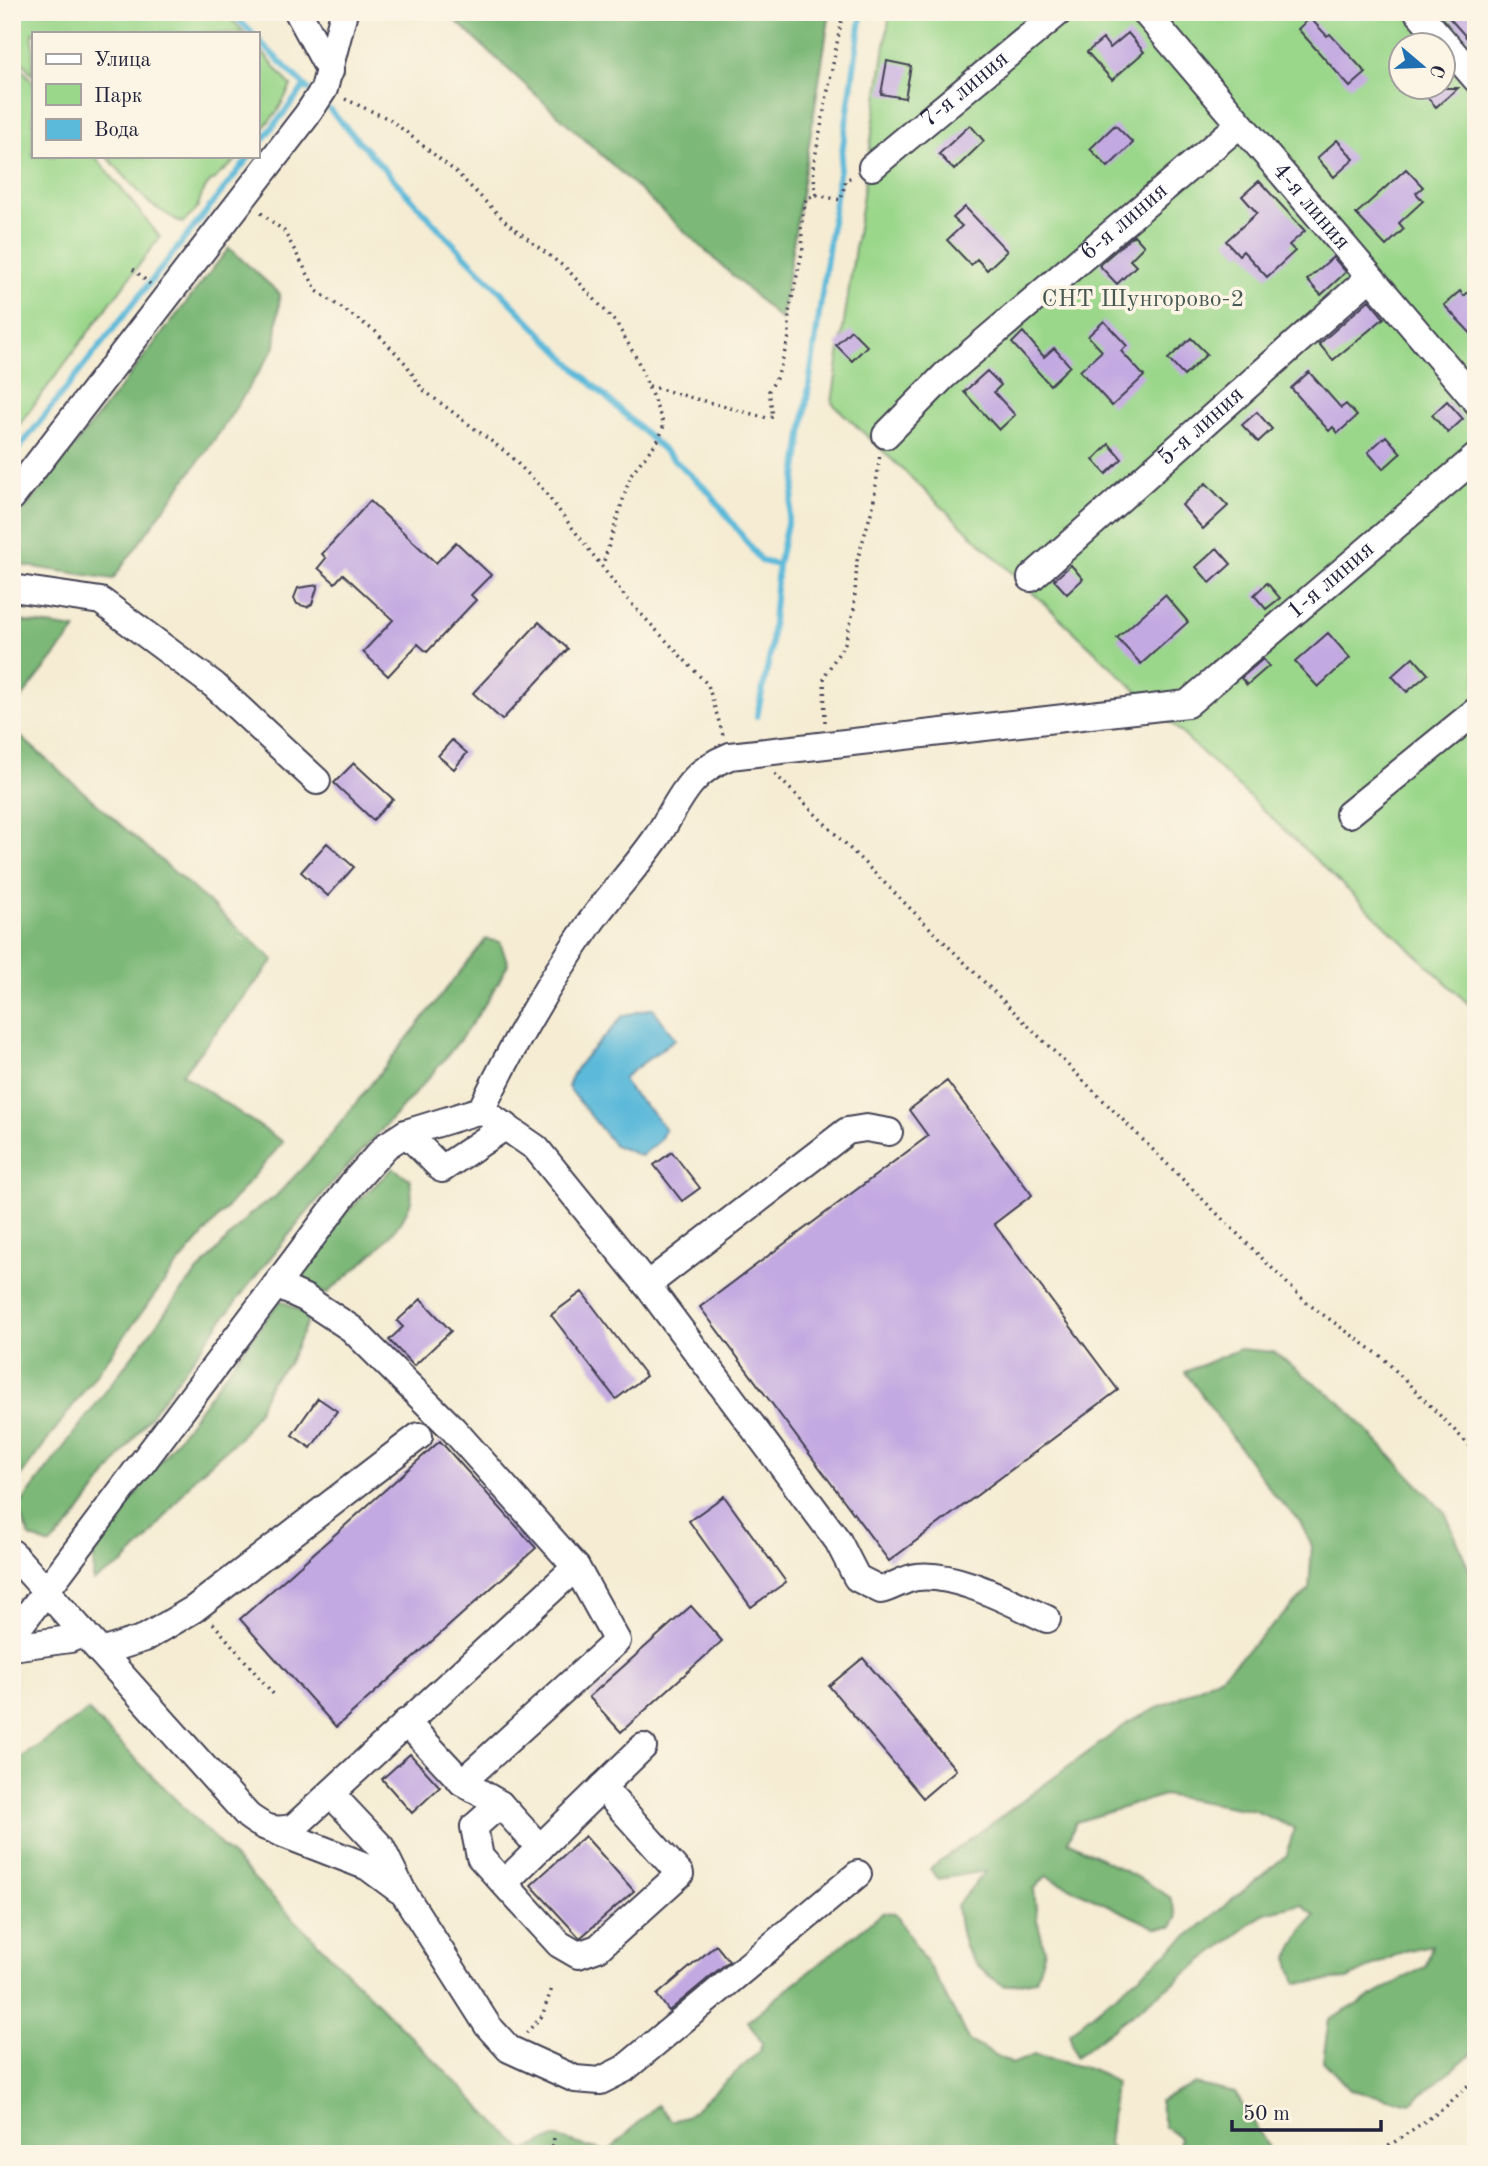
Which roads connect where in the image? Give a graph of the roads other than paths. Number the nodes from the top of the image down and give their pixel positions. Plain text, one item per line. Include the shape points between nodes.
1 (298, 12) edge
2 (344, 12) edge
3 (1059, 12) edge
4 (1145, 12) edge
5 (1418, 12) edge
6 (1476, 79) edge
7 (327, 80) junction
8 (1240, 124) junction
9 (872, 167) dead end
10 (1370, 277) junction
11 (1476, 401) edge
12 (886, 435) road end
13 (1476, 457) edge
14 (12, 498) edge
15 (1031, 578) dead end
16 (12, 589) edge
17 (1476, 711) edge
18 (317, 781) dead end
19 (1349, 814) dead end
20 (481, 1110) junction
21 (506, 1126) junction
22 (889, 1132) dead end
23 (406, 1133) junction
24 (276, 1285) junction
25 (647, 1285) junction
26 (419, 1436) dead end
27 (12, 1553) edge
28 (576, 1567) junction
29 (47, 1590) junction
30 (1046, 1619) dead end
31 (12, 1636) edge
32 (92, 1643) junction
33 (12, 1647) edge
34 (406, 1722) junction
35 (643, 1747) dead end
36 (462, 1782) junction
37 (602, 1787) junction
38 (331, 1794) junction
39 (500, 1804) junction
40 (278, 1832) junction
41 (540, 1848) junction
42 (858, 1874) dead end
43 (504, 1883) junction
44 (403, 1892) junction

1 - 7 street
2 - 7 street
3 - 9 street, 7-я линия
4 - 8 street, 4-я линия
5 - 6 street
7 - 14 street via 243,198
8 - 10 street, 4-я линия
8 - 12 street, 6-я линия via 944,376
10 - 11 street, 4-я линия
10 - 15 street, 5-я линия
13 - 20 street, 1-я линия via 1187,704 827,743 712,763 693,777 656,837 588,926 513,1047
16 - 18 street via 101,601 214,685
17 - 19 street
20 - 21 street
20 - 23 street
21 - 23 street via 442,1169
21 - 25 street via 536,1148
22 - 25 street via 847,1131
23 - 24 street via 386,1146 352,1185
24 - 28 street via 352,1329 453,1429
24 - 29 street
25 - 30 street via 838,1541 857,1577 881,1590 915,1577 933,1577 981,1590
26 - 32 street via 194,1609 145,1638
27 - 29 street
28 - 34 street
28 - 36 street via 617,1642
29 - 31 street
29 - 32 street
32 - 33 street via 70,1639
32 - 40 street via 247,1816
34 - 36 street
34 - 38 street
35 - 37 street
36 - 39 street
37 - 41 street
37 - 43 street via 680,1874 597,1948 578,1955 559,1944
38 - 40 street via 294,1827
38 - 44 street via 381,1847
39 - 41 street
39 - 43 street via 474,1827 480,1857
40 - 44 street via 368,1867
41 - 43 street
42 - 44 street via 624,2069 600,2081 575,2079 509,2049 488,2026

